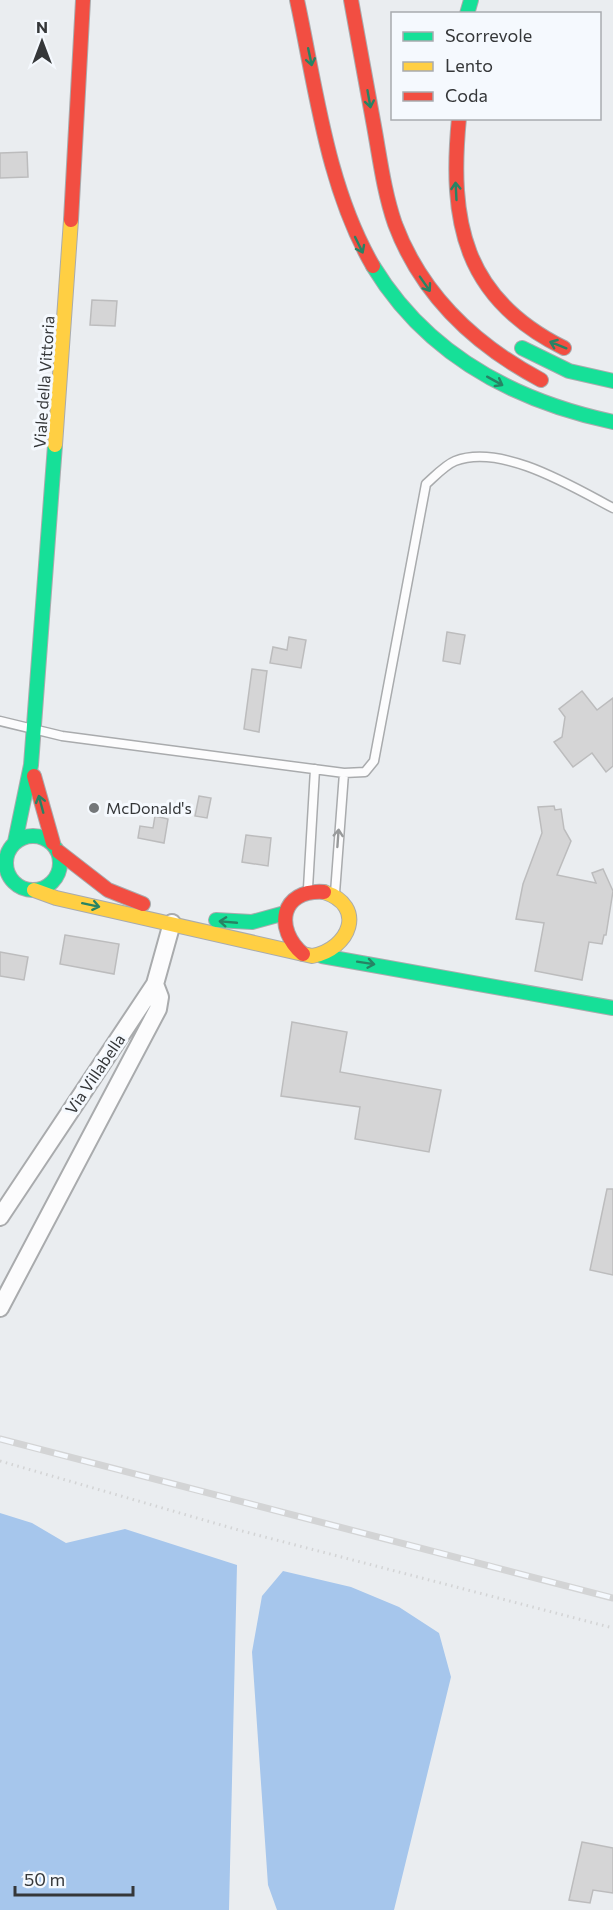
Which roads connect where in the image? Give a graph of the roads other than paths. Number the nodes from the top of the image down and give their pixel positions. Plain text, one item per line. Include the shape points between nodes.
1 (83, 0) edge
2 (297, 0) edge
3 (351, 0) edge
4 (459, 120) edge
5 (506, 338) dead end
6 (579, 354) dead end
7 (613, 381) edge
8 (549, 384) dead end
9 (613, 422) edge
10 (613, 508) edge
11 (0, 721) edge
12 (34, 731) junction
13 (31, 765) junction
14 (315, 769) junction
15 (344, 773) junction
16 (8, 848) edge
17 (56, 848) junction
18 (0, 885) edge
19 (18, 886) junction
20 (34, 890) junction
21 (307, 892) junction
22 (335, 897) junction
23 (285, 913) junction
24 (349, 921) junction
25 (172, 923) junction
26 (359, 934) dead end
27 (383, 953) dead end
28 (303, 954) junction
29 (322, 956) junction
30 (410, 970) junction
31 (154, 984) junction
32 (613, 1008) edge
33 (0, 1217) edge
34 (0, 1308) edge

1 - 12 main road, Viale della Vittoria via 67,292
2 -> 9 main road via 340,196 354,234 377,276 417,326 476,370 533,399 586,418
3 -> 8 main road via 391,216 408,257 431,293 468,334 517,369
6 -> 4 main road via 520,322 482,276 472,257 458,216 455,189
5 - 7 main road via 569,371
10 - 15 lane via 539,470 489,457 455,461 426,484 374,761 365,772
11 - 12 lane
12 - 13 main road, Viale della Vittoria
12 - 14 lane
13 - 16 main road, Viale della Vittoria
17 -> 13 main road, Viale della Vittoria
14 - 15 lane
14 - 21 lane
22 -> 15 lane
16 - 17 main road via 30,835 46,838
16 - 19 main road via 8,872
17 - 20 main road via 61,867 54,880
23 -> 17 main road via 252,922 226,923 132,902 93,882
18 - 19 main road
19 - 20 main road
20 -> 25 main road
21 - 22 main road via 327,892
21 - 23 main road via 298,896
22 - 24 main road
23 - 28 main road via 283,923 288,941
24 - 26 main road
24 - 29 main road via 345,940
25 - 28 main road
25 - 31 street, Via Villabella
27 - 30 main road
28 - 29 main road
29 -> 30 main road
30 - 32 main road
31 - 33 street, Via Villabella
31 - 34 street via 160,997 158,1009

